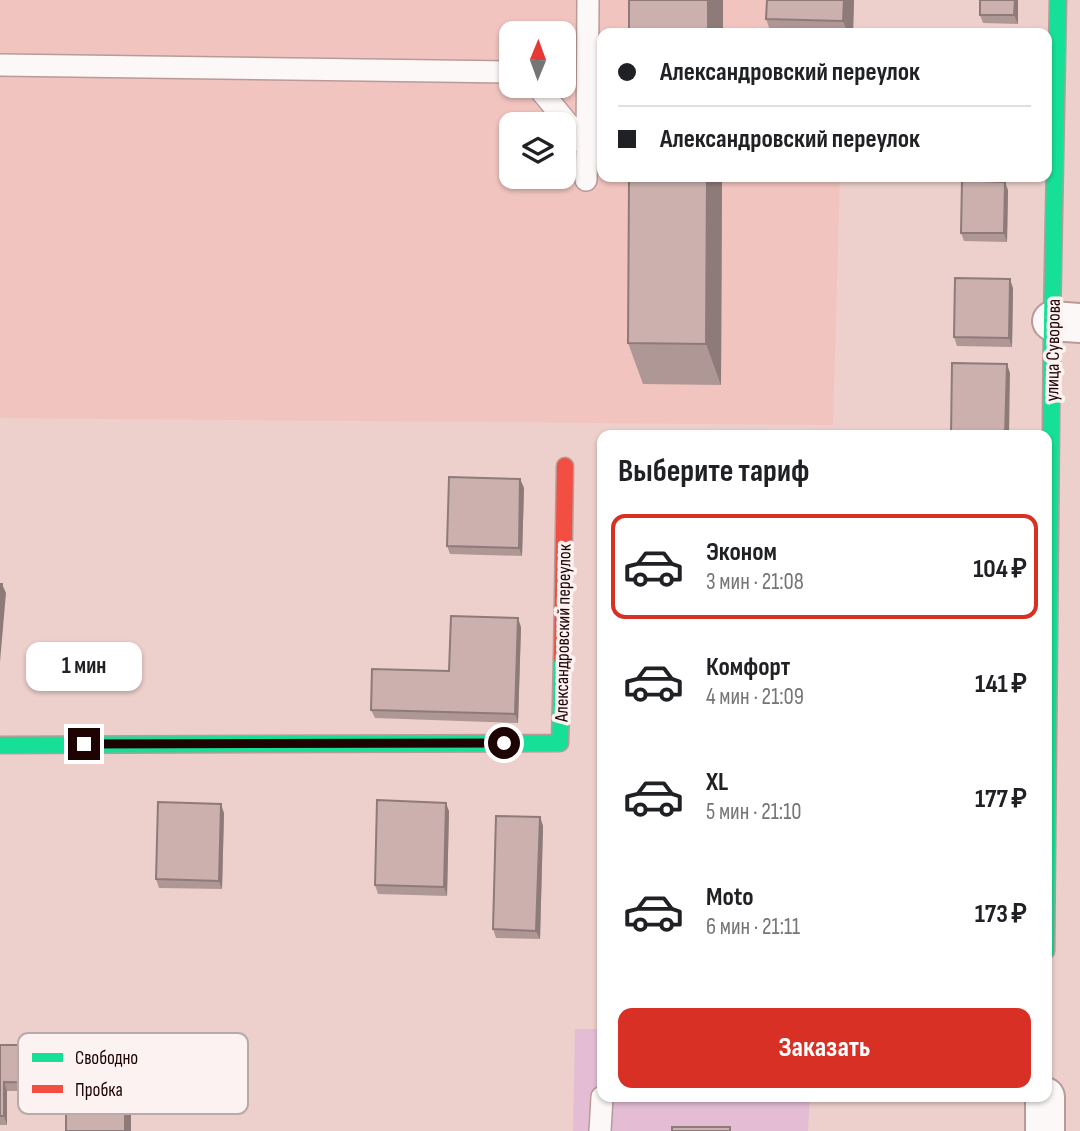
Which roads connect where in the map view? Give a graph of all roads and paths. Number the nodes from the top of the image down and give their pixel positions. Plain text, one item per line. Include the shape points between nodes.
1 (588, 0) edge
2 (1058, 0) edge
3 (0, 65) edge
4 (499, 72) edge
5 (547, 98) edge
6 (587, 147) junction
7 (586, 180) dead end
8 (1066, 322) edge
9 (565, 466) dead end
10 (0, 745) edge
11 (1052, 762) edge
12 (602, 1102) edge
13 (1045, 1102) edge
14 (600, 1131) edge
15 (1045, 1131) edge

1 - 6 lane
2 - 8 street, улица Суворова
3 - 4 lane
5 - 6 lane
6 - 7 lane
8 - 11 street, улица Суворова
9 - 10 street, Александровский переулок via 560,743
12 - 14 lane
13 - 15 street

